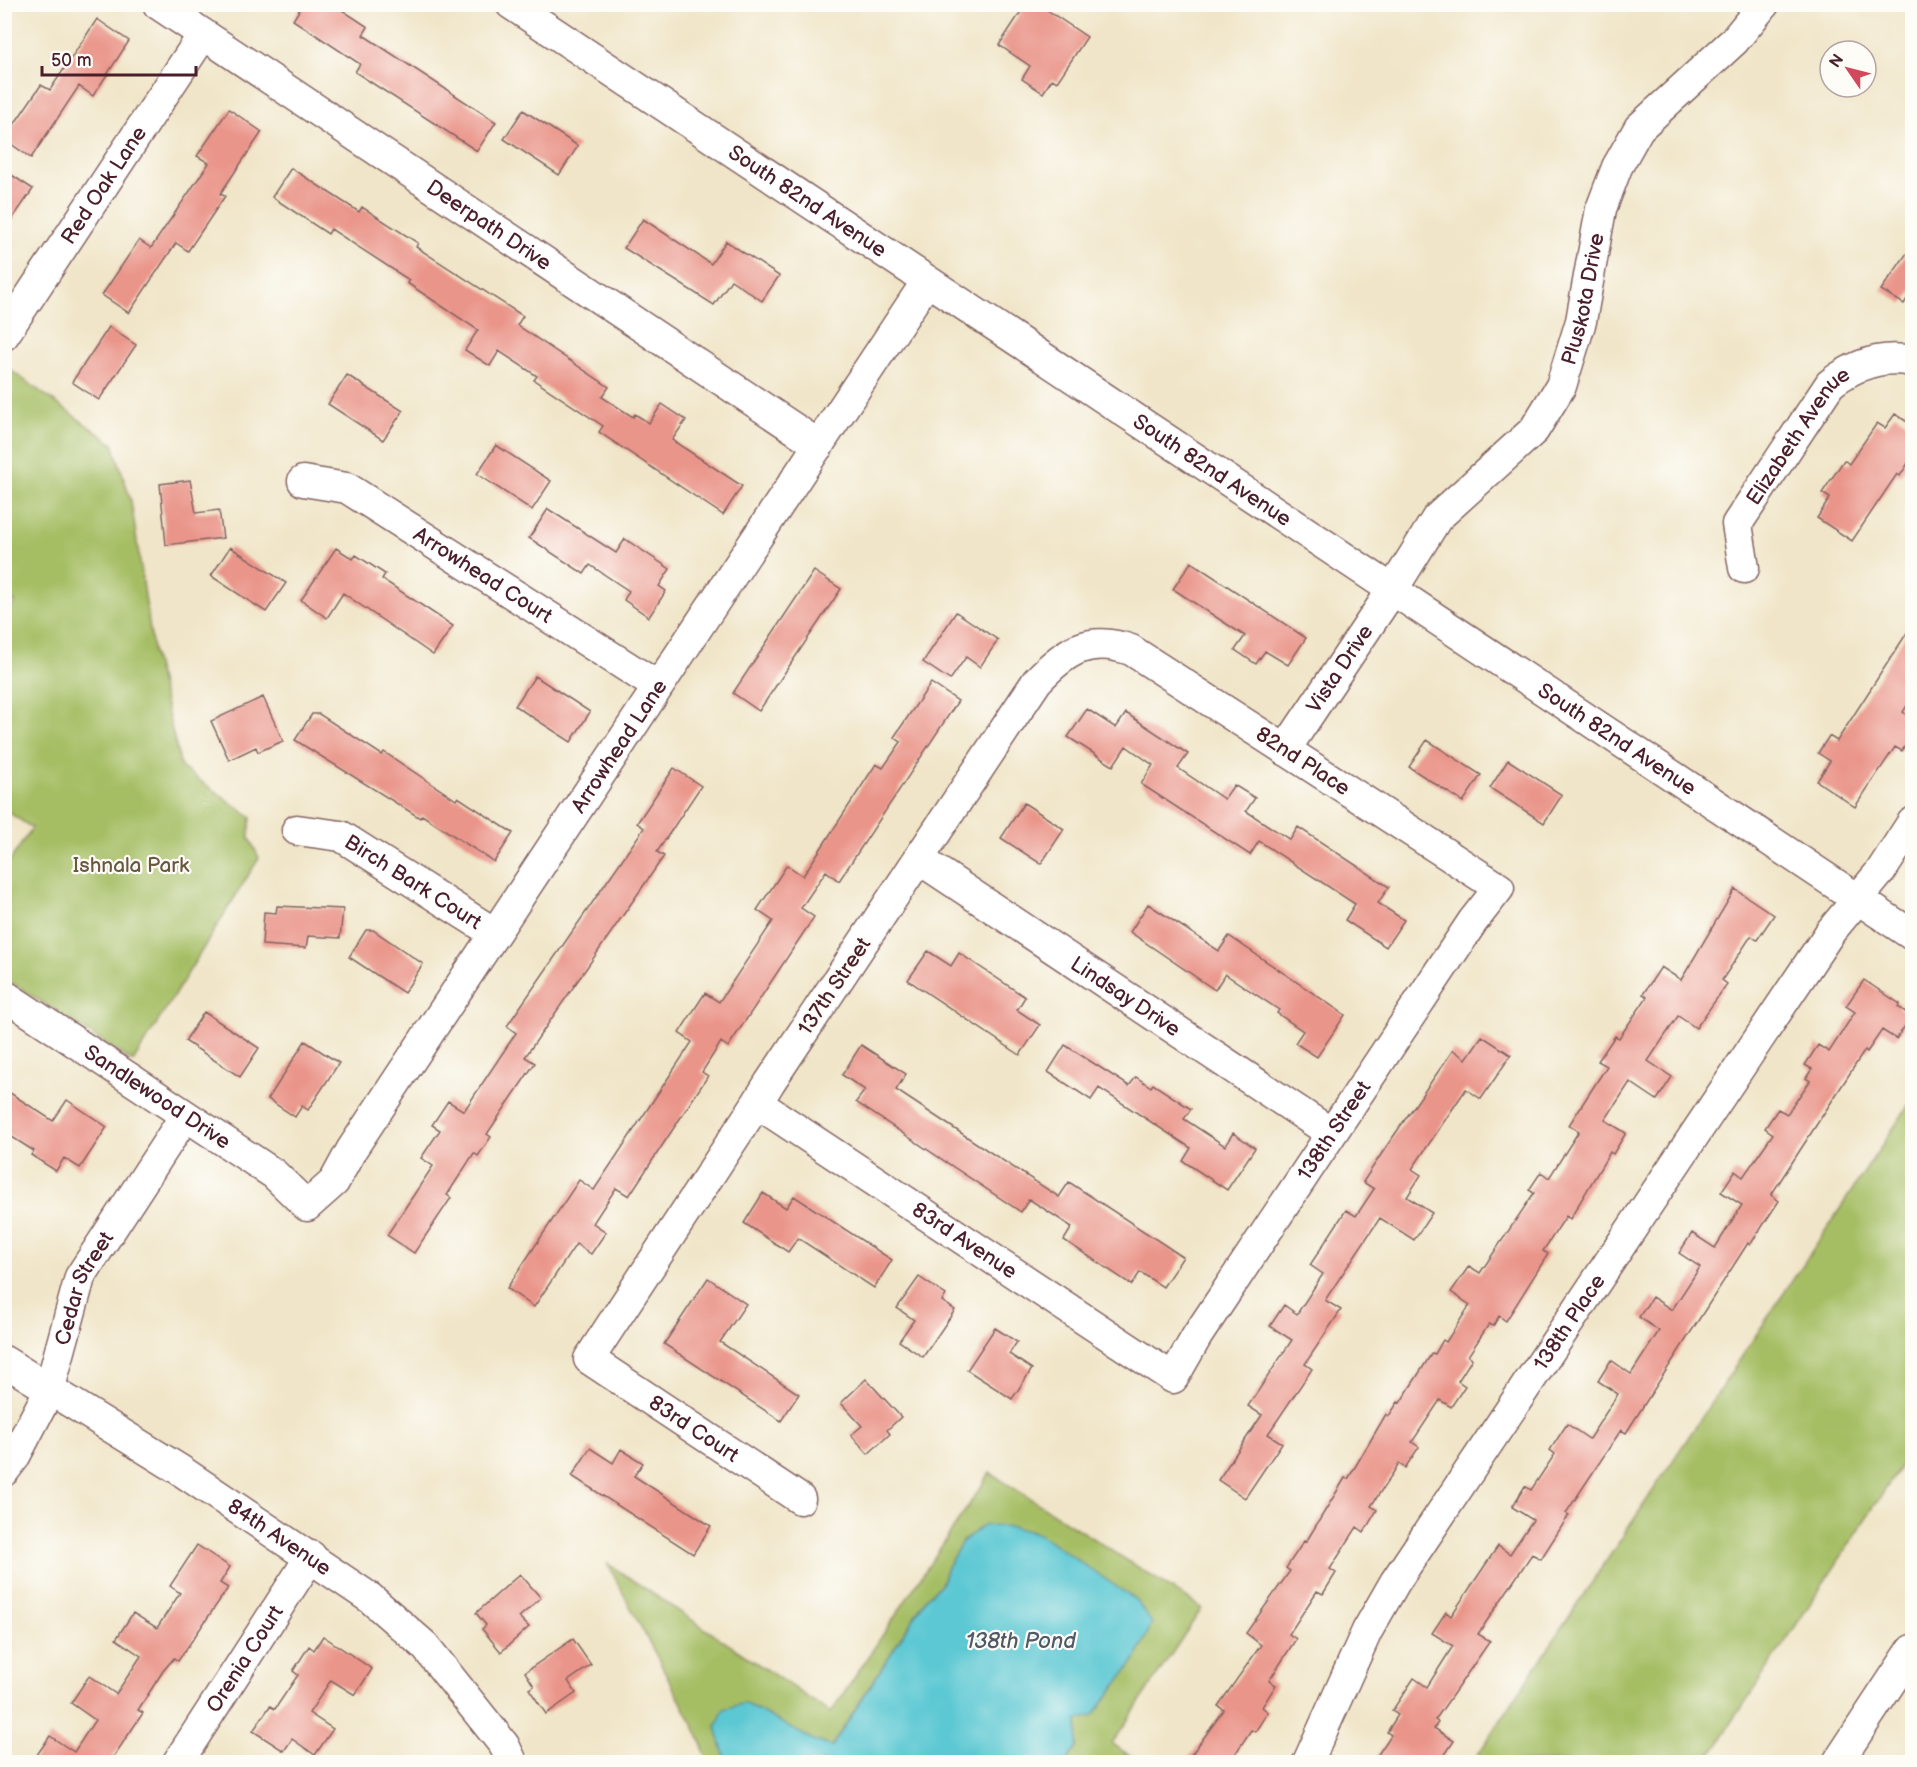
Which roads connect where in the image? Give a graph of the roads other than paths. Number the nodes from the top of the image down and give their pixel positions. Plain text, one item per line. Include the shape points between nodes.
1 (158, 4) edge
2 (511, 4) edge
3 (1764, 4) edge
4 (203, 35) junction
5 (927, 281) junction
6 (4, 334) edge
7 (1912, 361) edge
8 (819, 445) junction
9 (303, 481) dead end
10 (1744, 568) dead end
11 (1393, 589) junction
12 (1104, 644) joint
13 (657, 686) junction
14 (1285, 750) junction
15 (1912, 823) edge
16 (297, 830) dead end
17 (919, 859) junction
18 (1499, 888) joint
19 (1856, 898) junction
20 (494, 933) junction
21 (1912, 935) edge
22 (4, 995) edge
23 (757, 1103) junction
24 (184, 1116) junction
25 (1331, 1133) junction
26 (306, 1206) joint
27 (589, 1359) joint
28 (4, 1361) edge
29 (1173, 1378) joint
30 (49, 1391) junction
31 (4, 1471) edge
32 (800, 1499) dead end
33 (311, 1556) junction
34 (1912, 1650) edge
35 (178, 1762) edge
36 (512, 1762) edge
37 (1308, 1762) edge
38 (1838, 1762) edge

1 - 4 street, Deerpath Drive
2 - 5 street, South 82nd Avenue
3 - 11 street, Pluskota Drive via 1734,41 1639,128 1617,167 1601,209 1581,321 1561,386 1534,430 1437,518
4 - 6 street, Red Oak Lane
4 - 8 street, Deerpath Drive
5 - 8 street, Arrowhead Lane
5 - 11 street, South 82nd Avenue
7 - 10 street, Elizabeth Avenue via 1884,359 1866,364 1849,369 1830,384 1737,524
8 - 13 street, Arrowhead Lane
9 - 13 street, Arrowhead Court via 347,488
11 - 14 street, Vista Drive
11 - 19 street, South 82nd Avenue
12 - 14 street, 82nd Place via 1125,648 1149,660
12 - 17 street, 137th Street via 1068,652 1037,681
13 - 20 street, Arrowhead Lane
14 - 18 street, 82nd Place
15 - 19 street via 1881,871
16 - 20 street, Birch Bark Court via 341,836
17 - 23 street, 137th Street
17 - 25 street, Lindsay Drive
18 - 25 street, 138th Street
19 - 21 street, South 82nd Avenue
19 - 37 street, 138th Place via 1395,1582 1367,1631
20 - 26 street, Arrowhead Lane via 334,1182
22 - 24 street, Sandlewood Drive
23 - 27 street, 137th Street
23 - 29 street, 83rd Avenue
24 - 26 street, Sandlewood Drive via 274,1174
24 - 30 street, Cedar Street via 80,1277
25 - 29 street, 138th Street
27 - 32 street, 83rd Court
28 - 30 street, 84th Avenue
30 - 31 street, Cedar Street
30 - 33 street, 84th Avenue
33 - 35 street, Orenia Court
33 - 36 street, 84th Avenue via 370,1598 425,1646 504,1745
34 - 38 street

